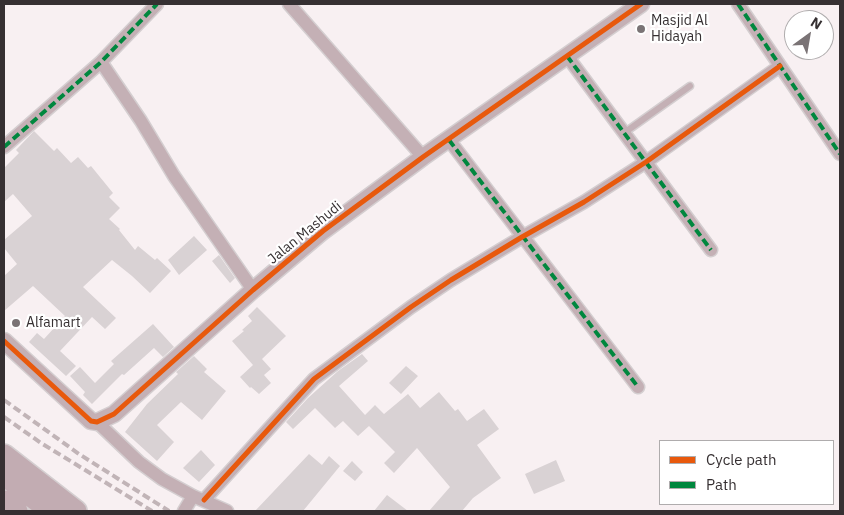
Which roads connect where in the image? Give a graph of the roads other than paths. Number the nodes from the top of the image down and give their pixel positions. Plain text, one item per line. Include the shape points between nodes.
1 (157, 4) edge
2 (289, 4) edge
3 (738, 4) edge
4 (636, 5) edge
5 (567, 56) junction
6 (101, 62) junction
7 (780, 66) junction
8 (690, 86) dead end
9 (624, 133) junction
10 (449, 140) junction
11 (4, 147) edge
12 (840, 154) edge
13 (423, 157) junction
14 (646, 162) junction
15 (522, 237) junction
16 (711, 250) dead end
17 (253, 290) junction
18 (4, 341) edge
19 (638, 386) dead end
20 (97, 422) junction
21 (4, 455) edge
22 (4, 475) edge
23 (198, 498) junction
24 (4, 501) edge
25 (17, 511) edge
26 (50, 511) edge
27 (76, 511) edge
28 (184, 511) edge
29 (228, 511) edge

1 - 6 street
2 - 13 street
3 - 7 street
4 - 5 street, Jalan Mashudi
5 - 9 street
5 - 10 street, Jalan Mashudi
6 - 11 street
6 - 17 street
7 - 12 street
7 - 14 street
8 - 9 lane
9 - 14 street
10 - 13 street, Jalan Mashudi
10 - 15 street
13 - 17 street, Jalan Mashudi via 323,231
14 - 15 street
14 - 16 street
15 - 19 street
15 - 23 street via 411,307 314,379
17 - 20 street, Jalan Mashudi via 114,414
18 - 20 street via 85,416
20 - 23 street via 139,462 162,479
21 - 27 highway
22 - 26 highway
23 - 28 street
23 - 29 street
24 - 25 highway

